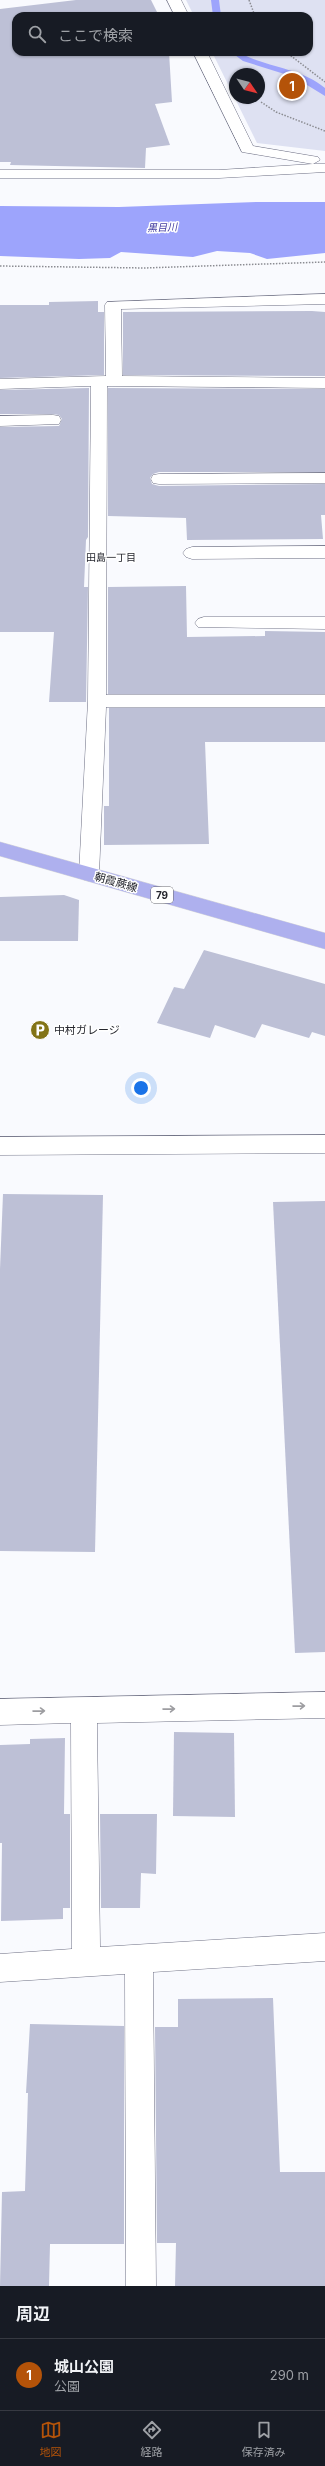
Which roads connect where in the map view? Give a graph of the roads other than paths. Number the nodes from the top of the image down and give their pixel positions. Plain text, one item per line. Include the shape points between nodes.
1 (174, 0) edge
2 (180, 12) edge
3 (202, 56) edge
4 (325, 162) edge
5 (325, 168) edge
6 (0, 174) edge
7 (325, 299) edge
8 (106, 381) junction
9 (325, 383) edge
10 (0, 384) edge
11 (53, 420) dead end
12 (0, 421) edge
13 (325, 478) edge
14 (159, 479) dead end
15 (325, 552) edge
16 (192, 553) dead end
17 (204, 623) dead end
18 (325, 623) edge
19 (97, 701) junction
20 (325, 701) edge
21 (0, 849) edge
22 (89, 874) junction
23 (325, 941) edge
24 (325, 1144) edge
25 (0, 1146) edge
26 (325, 1705) edge
27 (84, 1710) junction
28 (0, 1712) edge
29 (325, 1947) edge
30 (138, 1958) junction
31 (86, 1961) junction
32 (0, 1968) edge
33 (141, 2286) edge

1 - 2 street
3 - 4 street via 247,149
5 - 6 street via 219,174
7 - 8 street via 113,305
8 - 9 street
8 - 10 street
8 - 19 street
11 - 12 street
13 - 14 street
15 - 16 street
17 - 18 street
19 - 20 street
19 - 22 street
21 - 22 main road, 朝霞蕨線 / 79
22 - 23 main road, 朝霞蕨線 / 79
24 - 25 street
27 -> 26 street
28 -> 27 street
27 - 31 street
29 - 30 street
30 - 31 street
30 - 33 street
31 - 32 street

